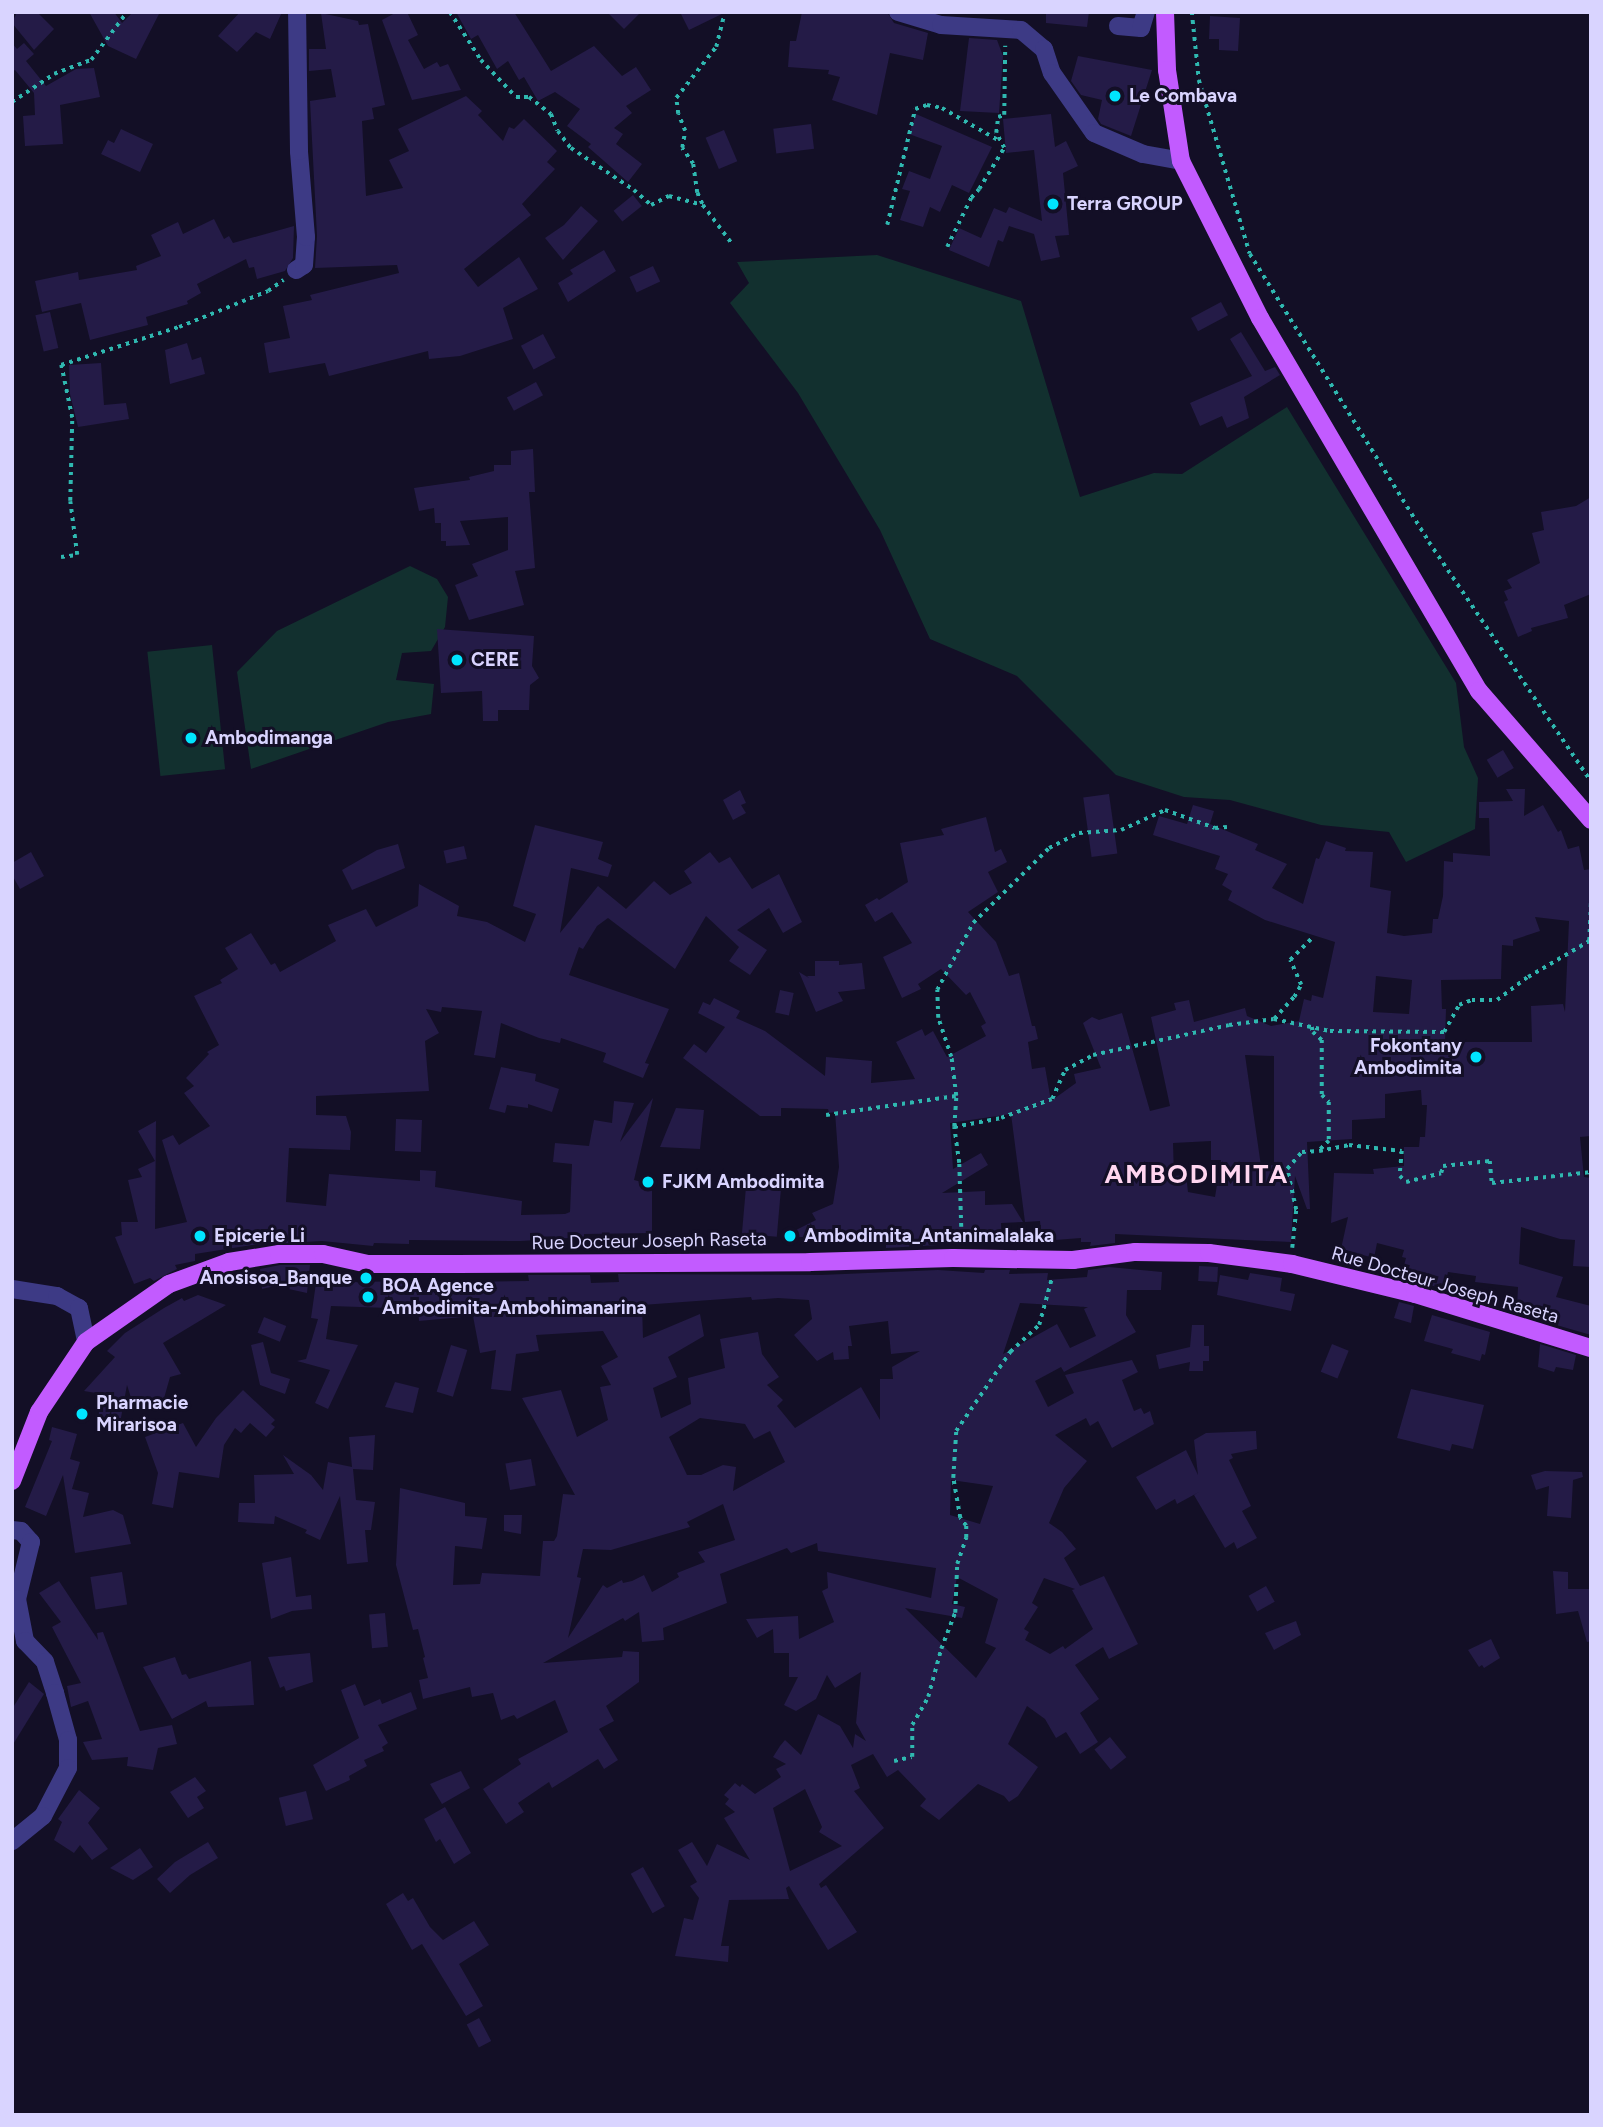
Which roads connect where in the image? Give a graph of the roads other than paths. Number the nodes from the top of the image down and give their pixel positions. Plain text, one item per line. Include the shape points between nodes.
1 (297, 12) edge
2 (898, 12) edge
3 (1146, 12) edge
4 (1165, 12) edge
5 (1006, 21) edge
6 (1118, 26) dead end
7 (1181, 161) junction
8 (296, 270) road end
9 (1588, 820) edge
10 (12, 1289) edge
11 (86, 1342) junction
12 (1591, 1348) edge
13 (12, 1481) edge
14 (12, 1530) edge
15 (12, 1841) edge

1 - 8 street via 299,150 306,237 304,265
2 - 5 street via 941,25
3 - 6 street via 1141,29
4 - 7 main road via 1167,70
5 - 7 street via 1044,49 1052,73 1094,133 1143,154
7 - 9 main road via 1260,318 1453,650 1479,691
10 - 11 street via 57,1296 79,1308
11 - 12 main road, Rue Docteur Joseph Raseta via 169,1284 229,1262 279,1254 323,1254 368,1264 419,1264 1073,1260 1135,1252 1209,1253 1292,1264 1415,1294
11 - 13 main road, Rue Docteur Joseph Raseta via 39,1412
14 - 15 street via 22,1531 31,1542 17,1599 25,1641 45,1662 68,1740 68,1769 43,1816

